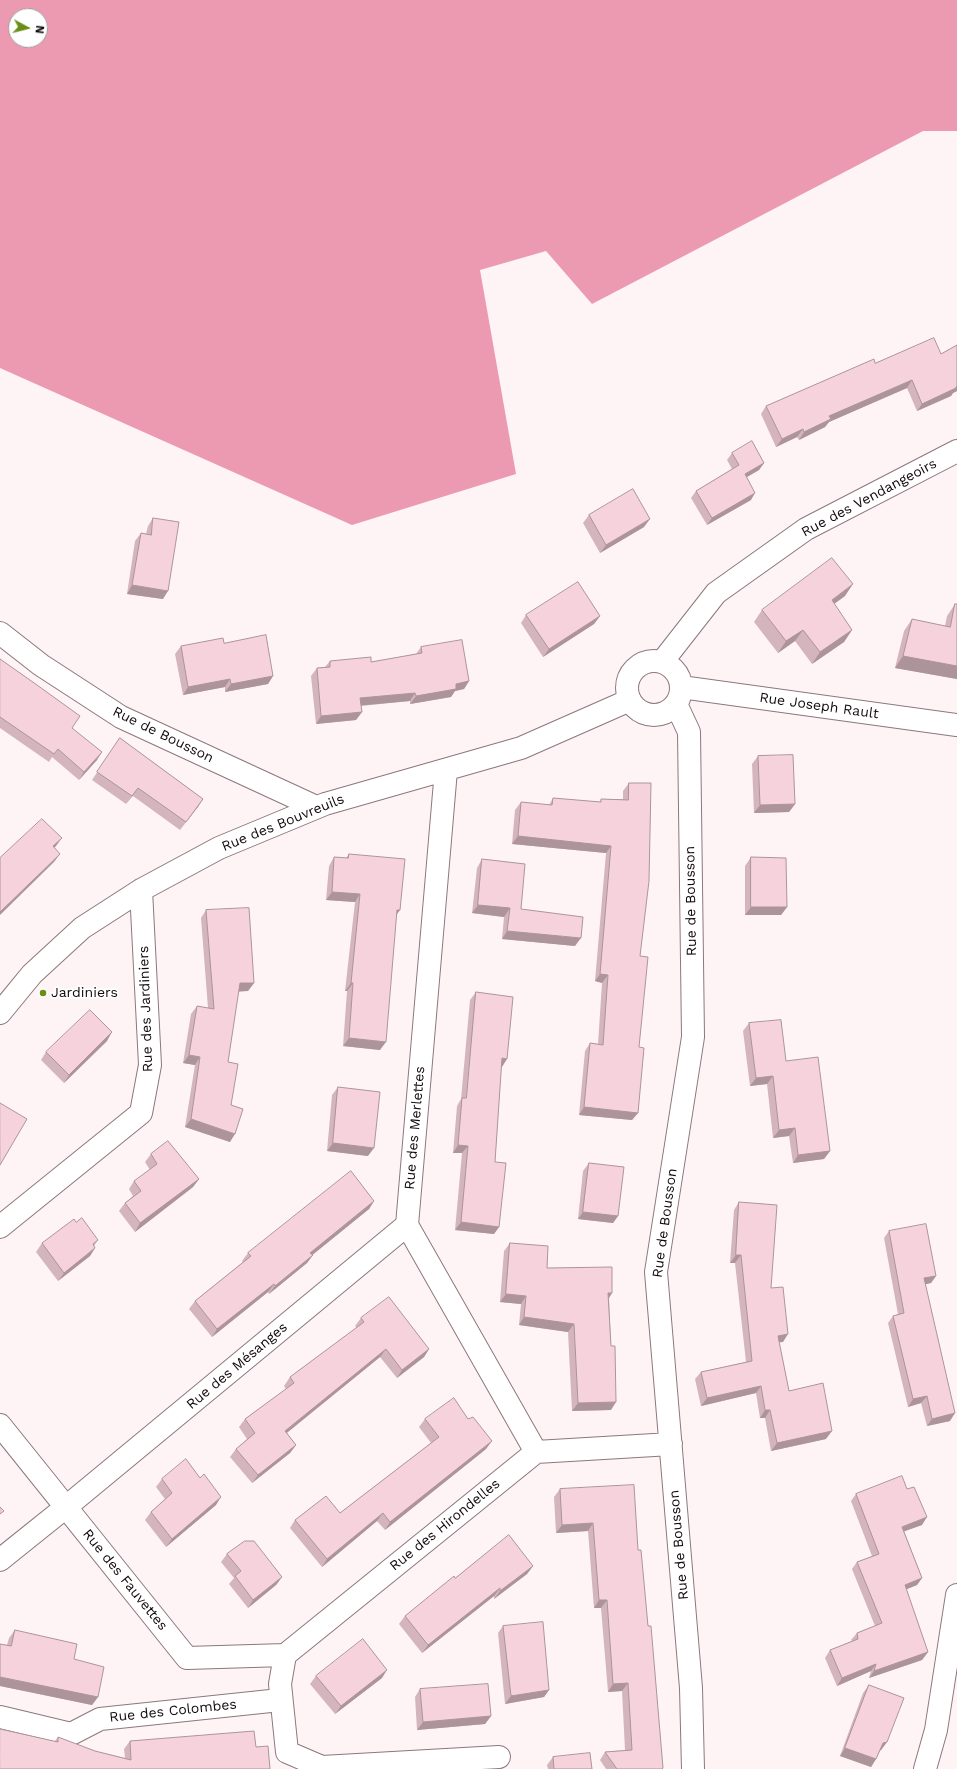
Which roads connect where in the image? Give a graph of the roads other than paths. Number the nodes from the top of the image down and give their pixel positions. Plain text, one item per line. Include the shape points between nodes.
1 (957, 451) edge
2 (0, 633) edge
3 (662, 662) junction
4 (678, 696) junction
5 (630, 700) junction
6 (957, 725) edge
7 (446, 770) junction
8 (316, 807) junction
9 (141, 890) junction
10 (0, 1013) edge
11 (407, 1225) junction
12 (0, 1227) edge
13 (0, 1426) edge
14 (671, 1444) junction
15 (536, 1452) junction
16 (66, 1507) junction
17 (0, 1560) edge
18 (957, 1595) edge
19 (285, 1655) junction
20 (280, 1700) junction
21 (0, 1717) edge
22 (499, 1758) dead end
23 (693, 1769) edge
24 (925, 1769) edge

1 - 3 street, Rue des Vendangeoirs via 806,529 716,593
2 - 8 street, Rue de Bousson via 41,665 121,717
3 - 4 street via 676,671 680,679
3 - 5 street via 644,663 631,674 628,683
4 - 5 street via 665,712 652,715 643,712
4 - 6 street, Rue Joseph Rault
4 - 14 street, Rue de Bousson via 689,732 693,1037 656,1272
5 - 7 street, Rue des Bouvreuils via 521,748
7 - 8 street, Rue des Bouvreuils
7 - 11 street, Rue des Merlettes
8 - 9 street, Rue des Bouvreuils via 219,848
9 - 10 street, Rue des Bouvreuils via 82,928 32,974
9 - 12 street, Rue des Jardiniers via 150,1065 141,1113
11 - 15 street
11 - 16 street, Rue des Mésanges
13 - 16 street, Rue des Fauvettes
14 - 15 street
14 - 23 street, Rue de Bousson via 691,1688
15 - 19 street, Rue des Hirondelles
16 - 17 street, Rue des Mésanges
16 - 19 street, Rue des Fauvettes via 187,1658
18 - 24 street via 936,1730
19 - 20 street
20 - 21 street, Rue des Colombes via 100,1719 71,1734
20 - 22 street via 287,1752 322,1767

